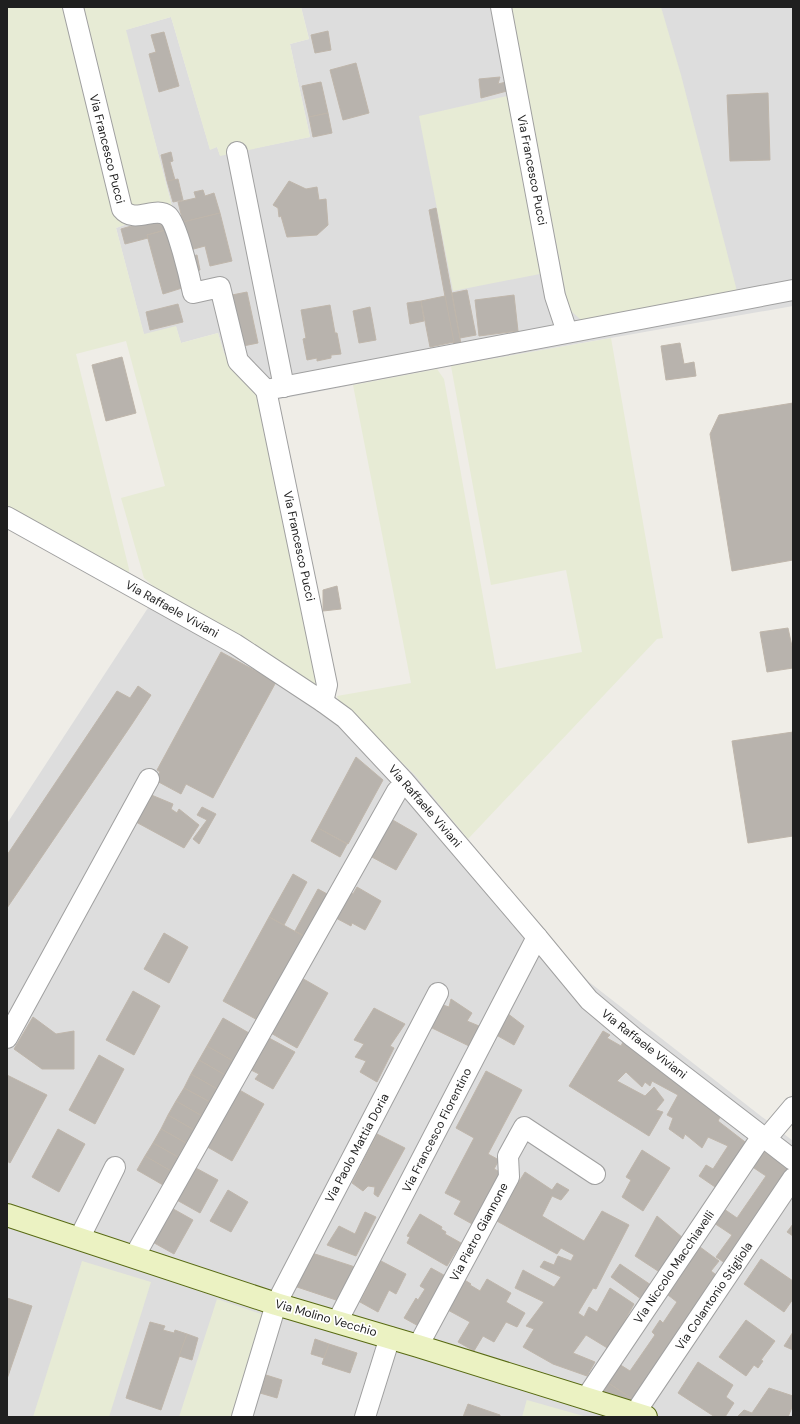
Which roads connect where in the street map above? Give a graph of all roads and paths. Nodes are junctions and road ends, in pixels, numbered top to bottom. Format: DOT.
graph roads {
  1 [pos="73,7"];
  2 [pos="501,7"];
  3 [pos="237,152"];
  4 [pos="793,290"];
  5 [pos="567,332"];
  6 [pos="275,389"];
  7 [pos="7,517"];
  8 [pos="323,702"];
  9 [pos="149,779"];
  10 [pos="397,791"];
  11 [pos="537,937"];
  12 [pos="438,993"];
  13 [pos="7,1038"];
  14 [pos="793,1107"];
  15 [pos="764,1138"];
  16 [pos="793,1160"];
  17 [pos="115,1167"];
  18 [pos="595,1174"];
  19 [pos="793,1178"];
  20 [pos="7,1215"];
  21 [pos="79,1239"];
  22 [pos="134,1257"];
  23 [pos="276,1304"];
  24 [pos="337,1322"];
  25 [pos="390,1338"];
  26 [pos="418,1346"];
  27 [pos="586,1398"];
  28 [pos="640,1415"];
  29 [pos="242,1417"];
  30 [pos="366,1417"];
  1 -- 6 [label="street, Via Francesco Pucci"];
  2 -- 5 [label="street, Via Francesco Pucci"];
  3 -- 6 [label="street, Via Francesco Pucci"];
  4 -- 5 [label="street"];
  5 -- 6 [label="street"];
  6 -- 8 [label="street, Via Francesco Pucci"];
  7 -- 8 [label="street, Via Raffaele Viviani"];
  8 -- 11 [label="street, Via Raffaele Viviani"];
  9 -- 13 [label="street"];
  10 -- 22 [label="street"];
  11 -- 15 [label="street, Via Raffaele Viviani"];
  11 -- 24 [label="street, Via Francesco Fiorentino"];
  12 -- 23 [label="street, Via Paolo Mattia Doria"];
  14 -- 15 [label="street, Via Niccolo Macchiavelli"];
  15 -- 16 [label="street, Via Raffaele Viviani"];
  15 -- 27 [label="street, Via Niccolo Macchiavelli"];
  17 -- 21 [label="street"];
  18 -- 26 [label="street, Via Pietro Giannone"];
  19 -- 28 [label="street, Via Colantonio Stigliola"];
  20 -- 21 [label="street, Via Molino Vecchio"];
  21 -- 22 [label="street, Via Molino Vecchio"];
  22 -- 23 [label="street, Via Molino Vecchio"];
  23 -- 24 [label="street, Via Molino Vecchio"];
  23 -- 29 [label="street, Via Paolo Mattia Doria"];
  24 -- 25 [label="street, Via Molino Vecchio"];
  25 -- 26 [label="street, Via Molino Vecchio"];
  25 -- 30 [label="street"];
  26 -- 27 [label="street, Via Molino Vecchio"];
  27 -- 28 [label="street, Via Molino Vecchio"];
}
